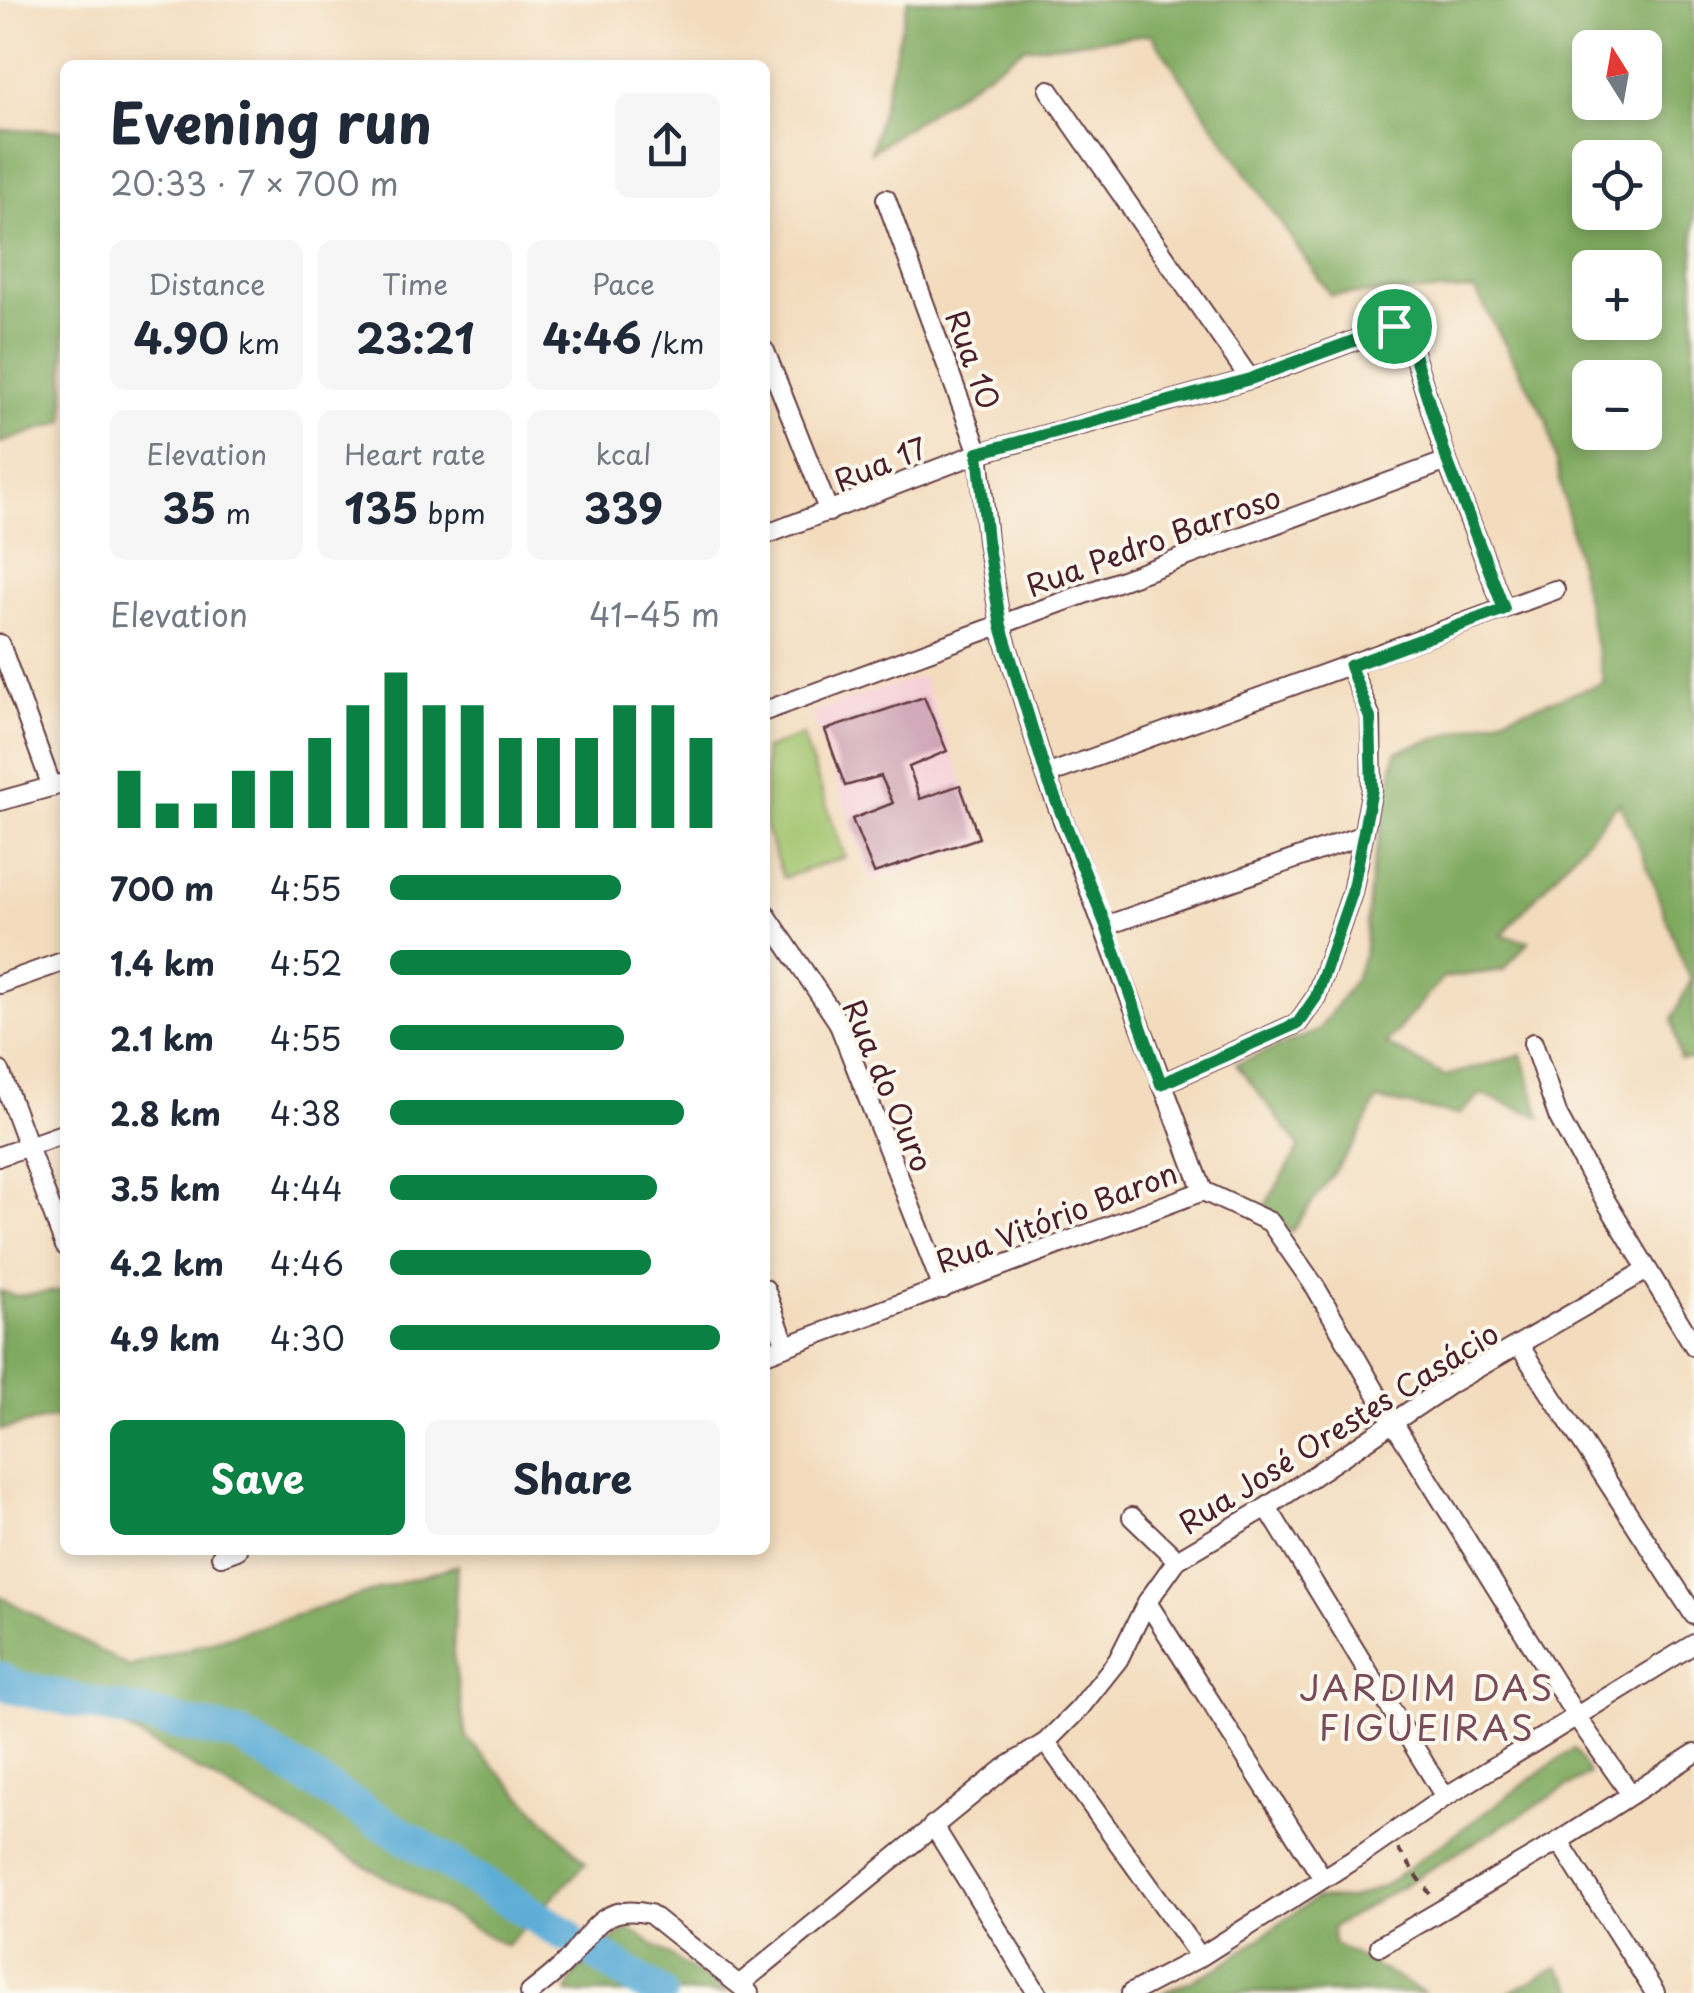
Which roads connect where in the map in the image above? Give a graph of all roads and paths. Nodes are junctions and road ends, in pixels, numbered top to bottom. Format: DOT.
graph roads {
  1 [pos="1048,90"];
  2 [pos="886,200"];
  3 [pos="770,364"];
  4 [pos="1250,379"];
  5 [pos="978,453"];
  6 [pos="1447,460"];
  7 [pos="829,512"];
  8 [pos="770,533"];
  9 [pos="1555,590"];
  10 [pos="1504,609"];
  11 [pos="1001,626"];
  12 [pos="0,644"];
  13 [pos="1350,666"];
  14 [pos="770,709"];
  15 [pos="1046,775"];
  16 [pos="58,785"];
  17 [pos="0,802"];
  18 [pos="1363,835"];
  19 [pos="770,921"];
  20 [pos="1106,926"];
  21 [pos="60,963"];
  22 [pos="0,984"];
  23 [pos="1533,1043"];
  24 [pos="0,1071"];
  25 [pos="1161,1084"];
  26 [pos="60,1135"];
  27 [pos="30,1145"];
  28 [pos="0,1156"];
  29 [pos="1203,1191"];
  30 [pos="60,1232"];
  31 [pos="1647,1270"];
  32 [pos="942,1289"];
  33 [pos="770,1303"];
  34 [pos="786,1346"];
  35 [pos="1519,1346"];
  36 [pos="1694,1346"];
  37 [pos="770,1352"];
  38 [pos="1393,1422"];
  39 [pos="1267,1507"];
  40 [pos="1132,1517"];
  41 [pos="1177,1560"];
  42 [pos="1148,1602"];
  43 [pos="1694,1615"];
  44 [pos="1694,1644"];
  45 [pos="1576,1716"];
  46 [pos="1046,1742"];
  47 [pos="1692,1760"];
  48 [pos="1630,1794"];
  49 [pos="1445,1797"];
  50 [pos="934,1825"];
  51 [pos="1559,1842"];
  52 [pos="1407,1860"];
  53 [pos="1322,1877"];
  54 [pos="1442,1910"];
  55 [pos="1380,1946"];
  56 [pos="1200,1957"];
  57 [pos="744,1989"];
  58 [pos="530,1993"];
  59 [pos="1037,1993"];
  60 [pos="1131,1993"];
  61 [pos="1655,1993"];
  1 -- 4 [label="street"];
  2 -- 5 [label="street, Rua 10"];
  3 -- 7 [label="street"];
  4 -- 5 [label="street, Rua 17"];
  4 -- 6 [label="street, Rua 17"];
  5 -- 7 [label="street, Rua 17"];
  5 -- 11 [label="street, Rua 10"];
  6 -- 10 [label="street"];
  6 -- 11 [label="street, Rua Pedro Barroso"];
  7 -- 8 [label="street, Rua 17"];
  9 -- 10 [label="street"];
  10 -- 13 [label="street"];
  11 -- 14 [label="street, Rua Pedro Barroso"];
  11 -- 15 [label="street, Rua 10"];
  12 -- 16 [label="street"];
  13 -- 15 [label="street"];
  13 -- 18 [label="street"];
  15 -- 20 [label="street, Rua 10"];
  16 -- 17 [label="street"];
  18 -- 20 [label="street"];
  18 -- 25 [label="street"];
  19 -- 32 [label="street, Rua do Ouro"];
  20 -- 25 [label="street, Rua 10"];
  21 -- 22 [label="street"];
  23 -- 31 [label="street"];
  24 -- 27 [label="street"];
  25 -- 29 [label="street, Rua 10"];
  26 -- 27 [label="street"];
  27 -- 28 [label="street"];
  27 -- 30 [label="street"];
  29 -- 32 [label="street, Rua Vitório Baron"];
  29 -- 38 [label="street, Rua Vitório Baron"];
  31 -- 35 [label="street, Rua José Orestes Casácio"];
  31 -- 36 [label="street"];
  32 -- 34 [label="street, Rua Vitório Baron"];
  33 -- 34 [label="street"];
  34 -- 37 [label="street, Rua Vitório Baron"];
  35 -- 38 [label="street, Rua José Orestes Casácio"];
  35 -- 43 [label="street"];
  38 -- 39 [label="street, Rua José Orestes Casácio"];
  38 -- 45 [label="street, Rua Vitório Baron"];
  39 -- 41 [label="street, Rua José Orestes Casácio"];
  39 -- 49 [label="street"];
  40 -- 41 [label="street"];
  41 -- 42 [label="street, Rua José Orestes Casácio"];
  42 -- 46 [label="street, Rua José Orestes Casácio"];
  42 -- 53 [label="street"];
  44 -- 45 [label="street"];
  45 -- 48 [label="street, Rua Vitório Baron"];
  45 -- 49 [label="street"];
  46 -- 50 [label="street, Rua José Orestes Casácio"];
  46 -- 56 [label="street"];
  47 -- 48 [label="street"];
  48 -- 51 [label="street"];
  49 -- 53 [label="street"];
  50 -- 57 [label="street, Rua José Orestes Casácio"];
  50 -- 59 [label="street"];
  51 -- 54 [label="street"];
  51 -- 61 [label="street"];
  52 -- 54 [label="path"];
  53 -- 56 [label="street"];
  54 -- 55 [label="street"];
  56 -- 60 [label="street"];
  57 -- 58 [label="street"];
}
